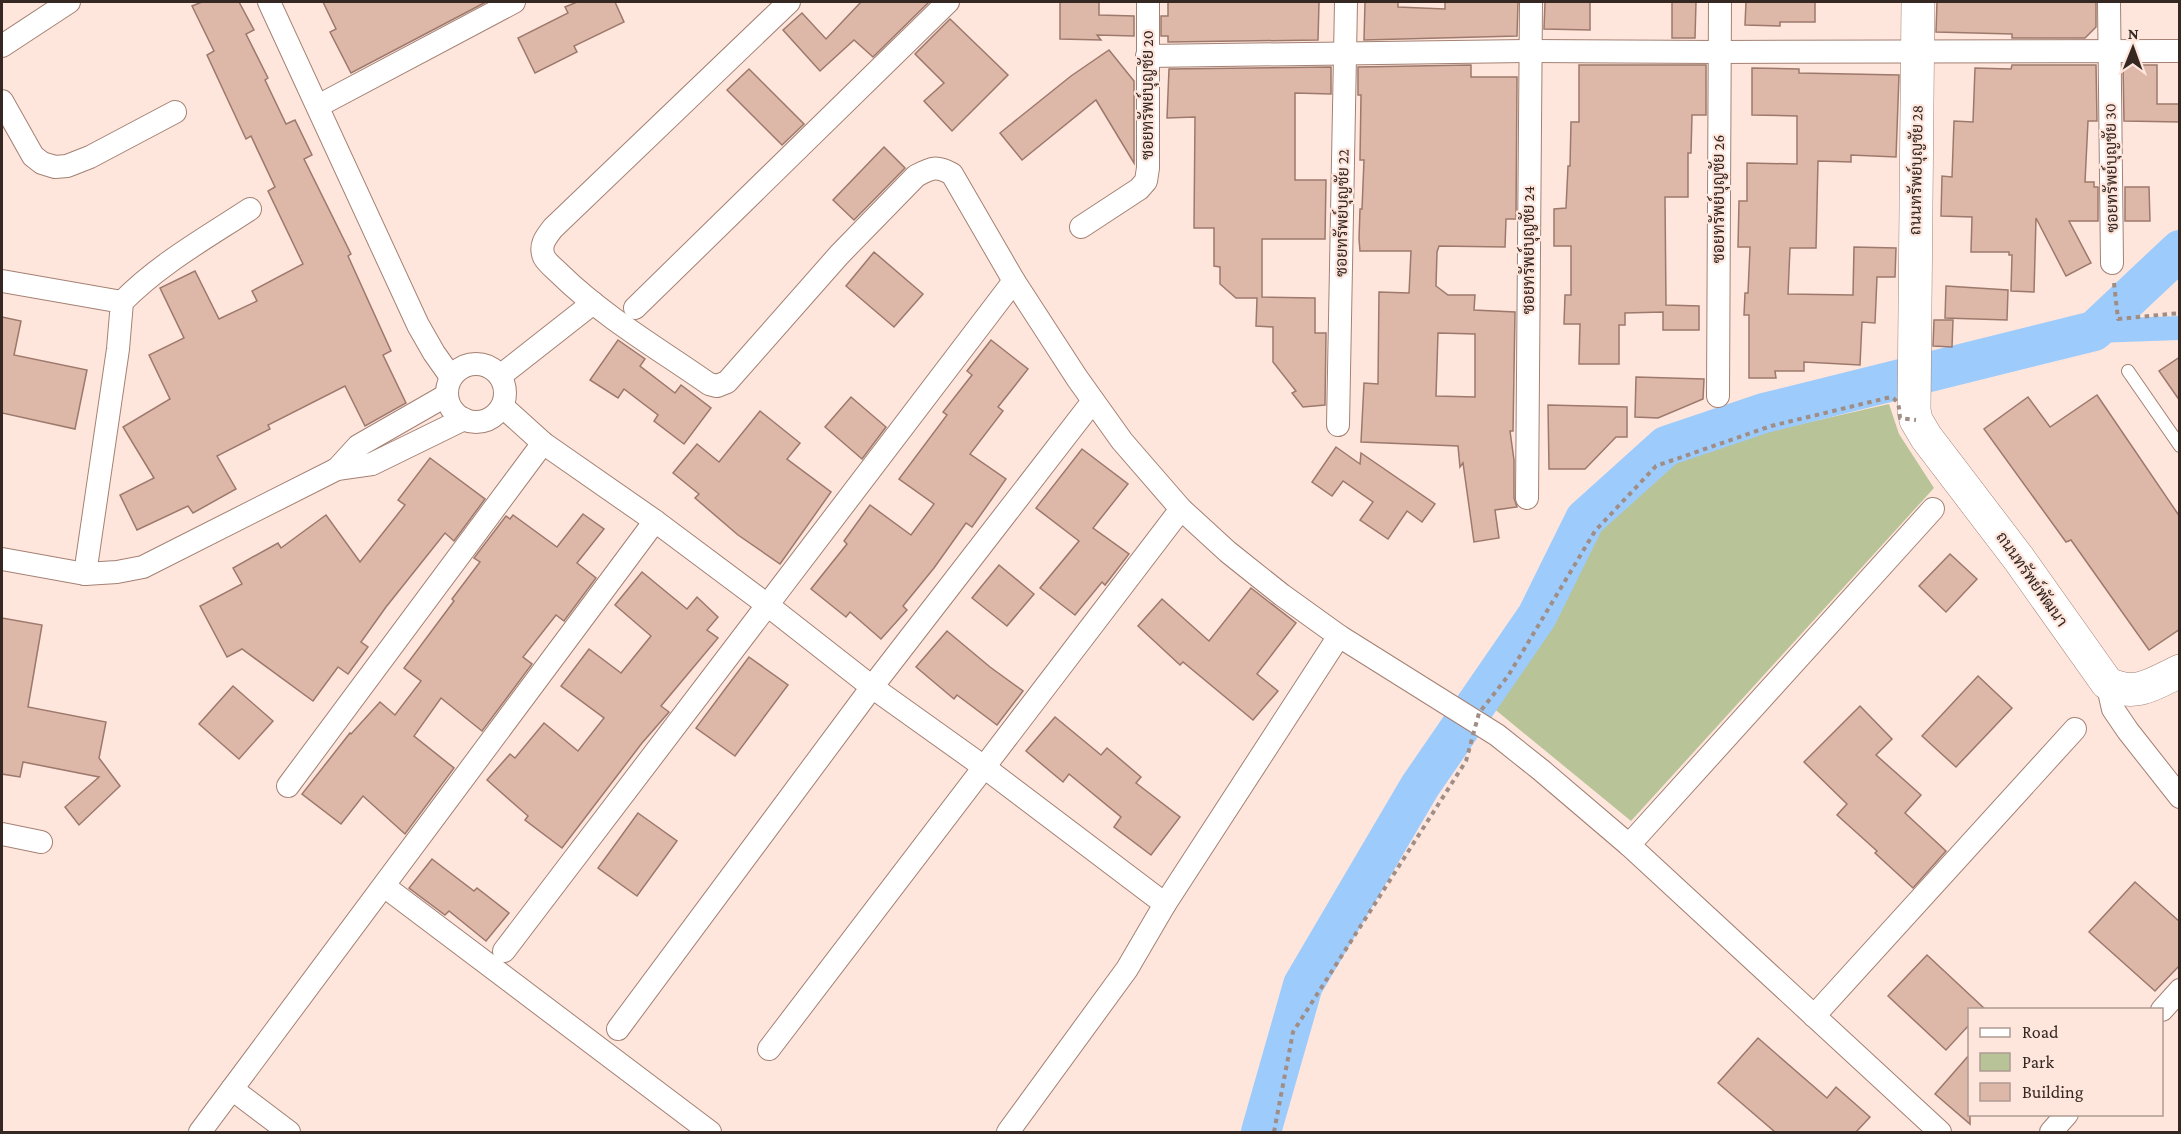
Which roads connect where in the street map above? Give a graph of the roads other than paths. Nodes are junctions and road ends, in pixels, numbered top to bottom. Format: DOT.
graph roads {
  1 [pos="69,2"];
  2 [pos="269,2"];
  3 [pos="514,2"];
  4 [pos="789,2"];
  5 [pos="948,2"];
  6 [pos="1148,2"];
  7 [pos="1346,2"];
  8 [pos="1531,2"];
  9 [pos="1720,2"];
  10 [pos="1917,2"];
  11 [pos="2109,2"];
  12 [pos="2,46"];
  13 [pos="1530,51"];
  14 [pos="2109,51"];
  15 [pos="2180,51"];
  16 [pos="1718,52"];
  17 [pos="1917,52"];
  18 [pos="1345,53"];
  19 [pos="1147,56"];
  20 [pos="2,101"];
  21 [pos="318,106"];
  22 [pos="175,112"];
  23 [pos="250,209"];
  24 [pos="1081,226"];
  25 [pos="2112,263"];
  26 [pos="2,280"];
  27 [pos="1014,281"];
  28 [pos="122,302"];
  29 [pos="593,303"];
  30 [pos="634,308"];
  31 [pos="2128,371"];
  32 [pos="500,376"];
  33 [pos="449,386"];
  34 [pos="1718,396"];
  35 [pos="1093,401"];
  36 [pos="502,406"];
  37 [pos="1915,415"];
  38 [pos="464,419"];
  39 [pos="1338,425"];
  40 [pos="543,443"];
  41 [pos="2180,446"];
  42 [pos="337,469"];
  43 [pos="1527,498"];
  44 [pos="1181,509"];
  45 [pos="1933,509"];
  46 [pos="655,521"];
  47 [pos="2,559"];
  48 [pos="84,574"];
  49 [pos="766,604"];
  50 [pos="1339,636"];
  51 [pos="2180,671"];
  52 [pos="2107,683"];
  53 [pos="872,687"];
  54 [pos="2075,729"];
  55 [pos="984,767"];
  56 [pos="288,786"];
  57 [pos="2180,797"];
  58 [pos="2,834"];
  59 [pos="40,842"];
  60 [pos="1629,845"];
  61 [pos="384,886"];
  62 [pos="1165,904"];
  63 [pos="504,951"];
  64 [pos="2180,990"];
  65 [pos="2163,1009"];
  66 [pos="1815,1016"];
  67 [pos="618,1029"];
  68 [pos="769,1049"];
  69 [pos="232,1089"];
  70 [pos="2065,1116"];
  71 [pos="200,1132"];
  72 [pos="289,1132"];
  73 [pos="710,1132"];
  74 [pos="1008,1132"];
  75 [pos="1940,1132"];
  76 [pos="2051,1132"];
  1 -- 12 [label="street"];
  2 -- 21 [label="street"];
  3 -- 21 [label="street"];
  4 -- 29 [label="street"];
  5 -- 30 [label="street"];
  6 -- 19 [label="street, ซอยทรัพย์บุญชัย 20"];
  7 -- 18 [label="street, ซอยทรัพย์บุญชัย 22"];
  8 -- 13 [label="street, ซอยทรัพย์บุญชัย 24"];
  9 -- 16 [label="street, ซอยทรัพย์บุญชัย 26"];
  10 -- 17 [label="street, ถนนทรัพย์บุญชัย 28"];
  11 -- 14 [label="street, ซอยทรัพย์บุญชัย 30"];
  13 -- 16 [label="street"];
  13 -- 18 [label="street"];
  13 -- 43 [label="street, ซอยทรัพย์บุญชัย 24"];
  14 -- 15 [label="street"];
  14 -- 17 [label="street"];
  14 -- 25 [label="street, ซอยทรัพย์บุญชัย 30"];
  16 -- 17 [label="street"];
  16 -- 34 [label="street, ซอยทรัพย์บุญชัย 26"];
  17 -- 37 [label="street, ถนนทรัพย์บุญชัย 28"];
  18 -- 19 [label="street"];
  18 -- 39 [label="street, ซอยทรัพย์บุญชัย 22"];
  19 -- 24 [label="street, ซอยทรัพย์บุญชัย 20"];
  20 -- 22 [label="street"];
  21 -- 33 [label="street"];
  23 -- 28 [label="street"];
  26 -- 28 [label="street"];
  27 -- 29 [label="street"];
  27 -- 35 [label="street"];
  27 -- 49 [label="street"];
  28 -- 48 [label="street"];
  29 -- 32 [label="street"];
  31 -- 41 [label="lane"];
  32 -- 33 [label="street"];
  32 -- 36 [label="street"];
  33 -- 38 [label="street"];
  33 -- 42 [label="street"];
  35 -- 44 [label="street"];
  35 -- 53 [label="street"];
  36 -- 38 [label="street"];
  36 -- 40 [label="street"];
  37 -- 52 [label="street, ถนนทรัพย์พัฒนา"];
  38 -- 42 [label="street"];
  40 -- 46 [label="street"];
  40 -- 56 [label="street"];
  42 -- 48 [label="street"];
  44 -- 50 [label="street"];
  44 -- 55 [label="street"];
  45 -- 60 [label="street"];
  46 -- 49 [label="street"];
  46 -- 61 [label="street"];
  47 -- 48 [label="street"];
  49 -- 53 [label="street"];
  49 -- 63 [label="street"];
  50 -- 60 [label="street"];
  50 -- 62 [label="street"];
  51 -- 52 [label="street"];
  52 -- 57 [label="street"];
  53 -- 55 [label="street"];
  53 -- 67 [label="street"];
  54 -- 66 [label="street"];
  55 -- 62 [label="street"];
  55 -- 68 [label="street"];
  58 -- 59 [label="street"];
  60 -- 66 [label="street"];
  61 -- 69 [label="street"];
  61 -- 73 [label="street"];
  62 -- 74 [label="street"];
  64 -- 65 [label="street"];
  66 -- 75 [label="street"];
  69 -- 71 [label="street"];
  69 -- 72 [label="street"];
  70 -- 76 [label="street"];
}
